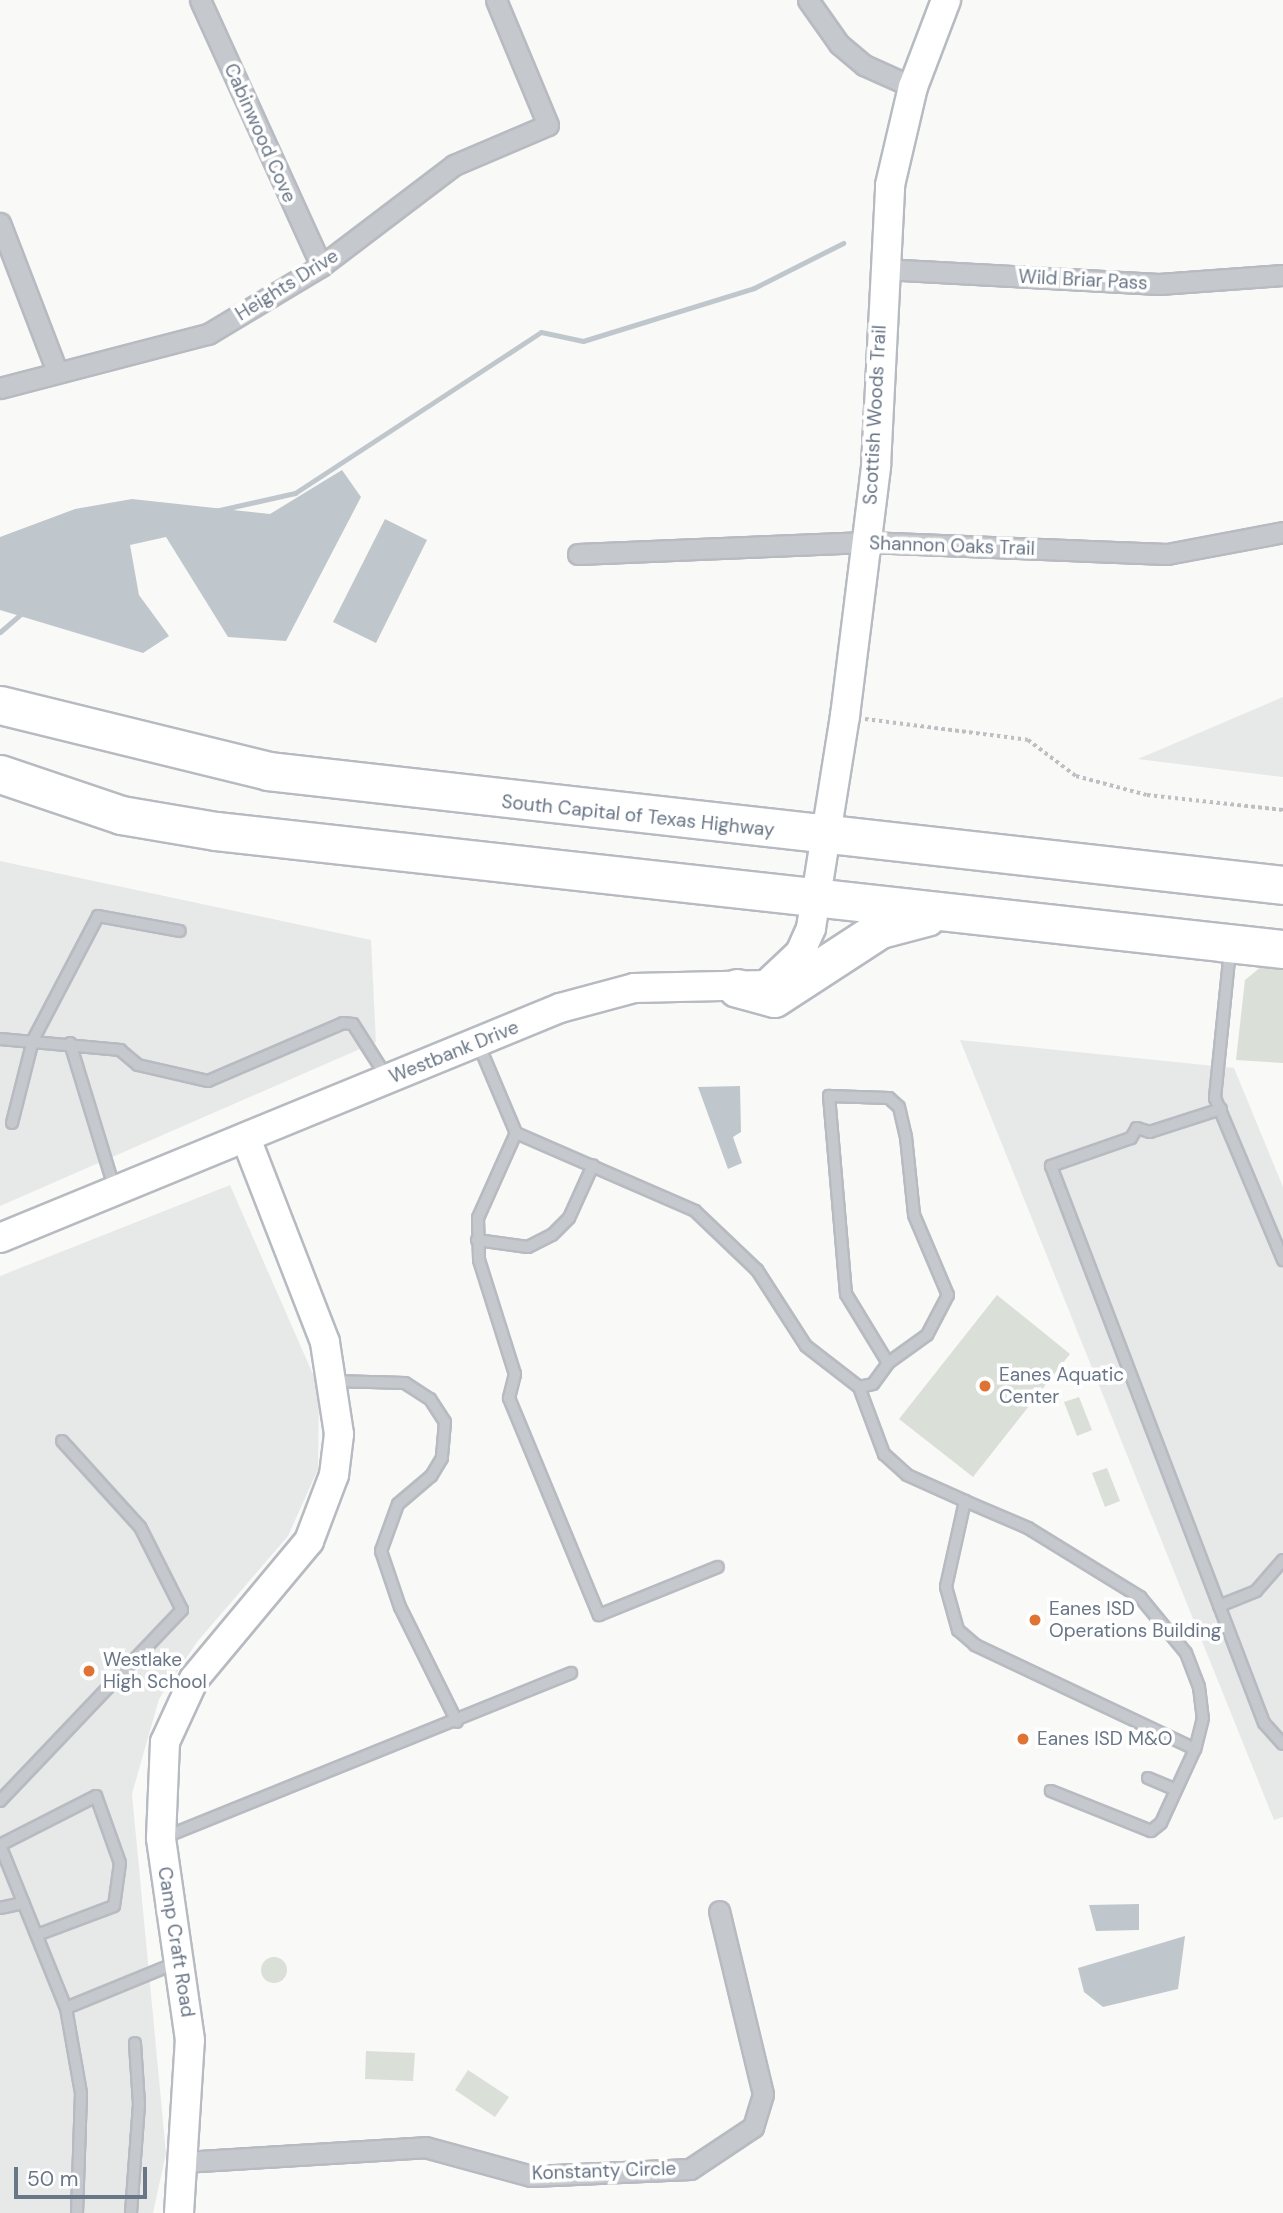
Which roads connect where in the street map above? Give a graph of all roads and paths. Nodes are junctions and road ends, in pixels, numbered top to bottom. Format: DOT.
graph roads {
  1 [pos="200,0"];
  2 [pos="496,0"];
  3 [pos="808,0"];
  4 [pos="946,0"];
  5 [pos="912,87"];
  6 [pos="0,223"];
  7 [pos="321,266"];
  8 [pos="883,269"];
  9 [pos="1283,275"];
  10 [pos="56,369"];
  11 [pos="0,388"];
  12 [pos="1283,532"];
  13 [pos="866,542"];
  14 [pos="578,554"];
  15 [pos="0,705"];
  16 [pos="845,716"];
  17 [pos="0,774"];
  18 [pos="1283,810"];
  19 [pos="826,836"];
  20 [pos="1283,886"];
  21 [pos="816,898"];
  22 [pos="946,912"];
  23 [pos="180,932"];
  24 [pos="1231,943"];
  25 [pos="1283,949"];
  26 [pos="737,988"];
  27 [pos="0,1039"];
  28 [pos="33,1040"];
  29 [pos="478,1042"];
  30 [pos="70,1044"];
  31 [pos="388,1079"];
  32 [pos="1221,1109"];
  33 [pos="12,1123"];
  34 [pos="516,1133"];
  35 [pos="246,1138"];
  36 [pos="593,1165"];
  37 [pos="115,1191"];
  38 [pos="1,1235"];
  39 [pos="477,1240"];
  40 [pos="1283,1260"];
  41 [pos="888,1363"];
  42 [pos="334,1381"];
  43 [pos="859,1387"];
  44 [pos="62,1441"];
  45 [pos="965,1501"];
  46 [pos="1283,1560"];
  47 [pos="718,1567"];
  48 [pos="1219,1606"];
  49 [pos="570,1673"];
  50 [pos="457,1722"];
  51 [pos="1283,1744"];
  52 [pos="1195,1749"];
  53 [pos="1149,1778"];
  54 [pos="1176,1790"];
  55 [pos="1051,1791"];
  56 [pos="0,1801"];
  57 [pos="161,1838"];
  58 [pos="0,1845"];
  59 [pos="23,1903"];
  60 [pos="0,1908"];
  61 [pos="719,1911"];
  62 [pos="37,1935"];
  63 [pos="182,1961"];
  64 [pos="65,2008"];
  65 [pos="135,2043"];
  66 [pos="183,2162"];
  67 [pos="77,2213"];
  68 [pos="131,2213"];
  69 [pos="178,2213"];
  1 -- 7 [label="street, Cabinwood Cove"];
  2 -- 7 [label="street, Heights Drive"];
  3 -- 5 [label="street"];
  4 -- 5 [label="street, Scottish Woods Trail"];
  5 -- 8 [label="street, Scottish Woods Trail"];
  6 -- 10 [label="street"];
  7 -- 10 [label="street, Heights Drive"];
  8 -- 9 [label="street, Wild Briar Pass"];
  8 -- 13 [label="street, Scottish Woods Trail"];
  10 -- 11 [label="street, Heights Drive"];
  12 -- 13 [label="street, Shannon Oaks Trail"];
  13 -- 14 [label="street, Shannon Oaks Trail"];
  13 -- 16 [label="street, Scottish Woods Trail"];
  15 -- 19 [label="highway, South Capital of Texas Highway"];
  16 -- 18 [label="path"];
  16 -- 19 [label="street, Scottish Woods Trail"];
  17 -- 21 [label="highway"];
  19 -- 20 [label="highway, South Capital of Texas Highway"];
  19 -- 21 [label="street, Westbank Drive"];
  21 -- 22 [label="highway"];
  21 -- 26 [label="street, Westbank Drive"];
  22 -- 24 [label="highway"];
  22 -- 26 [label="highway"];
  23 -- 28 [label="lane"];
  24 -- 25 [label="highway"];
  24 -- 32 [label="lane"];
  26 -- 29 [label="street, Westbank Drive"];
  27 -- 28 [label="lane"];
  28 -- 30 [label="lane"];
  28 -- 33 [label="lane"];
  29 -- 31 [label="street, Westbank Drive"];
  29 -- 34 [label="lane"];
  30 -- 31 [label="lane"];
  30 -- 37 [label="lane"];
  31 -- 35 [label="street, Westbank Drive"];
  32 -- 40 [label="lane"];
  32 -- 48 [label="lane"];
  34 -- 36 [label="lane"];
  34 -- 39 [label="lane"];
  35 -- 37 [label="street, Westbank Drive"];
  35 -- 42 [label="street, Camp Craft Road"];
  36 -- 39 [label="lane"];
  36 -- 43 [label="lane"];
  37 -- 38 [label="street, Westbank Drive"];
  39 -- 47 [label="lane"];
  41 -- 41 [label="lane"];
  41 -- 43 [label="lane"];
  42 -- 50 [label="lane"];
  42 -- 57 [label="street, Camp Craft Road"];
  43 -- 45 [label="lane"];
  44 -- 56 [label="lane"];
  45 -- 52 [label="lane"];
  45 -- 52 [label="lane"];
  46 -- 48 [label="lane"];
  48 -- 51 [label="lane"];
  49 -- 50 [label="lane"];
  50 -- 57 [label="lane"];
  52 -- 54 [label="lane"];
  53 -- 54 [label="lane"];
  54 -- 55 [label="lane"];
  57 -- 63 [label="street, Camp Craft Road"];
  58 -- 59 [label="lane"];
  58 -- 62 [label="lane"];
  59 -- 60 [label="lane"];
  59 -- 62 [label="lane"];
  61 -- 66 [label="street, Konstanty Circle"];
  62 -- 64 [label="lane"];
  63 -- 64 [label="lane"];
  63 -- 66 [label="street, Camp Craft Road"];
  64 -- 67 [label="lane"];
  65 -- 68 [label="lane"];
  66 -- 69 [label="street, Camp Craft Road"];
}
